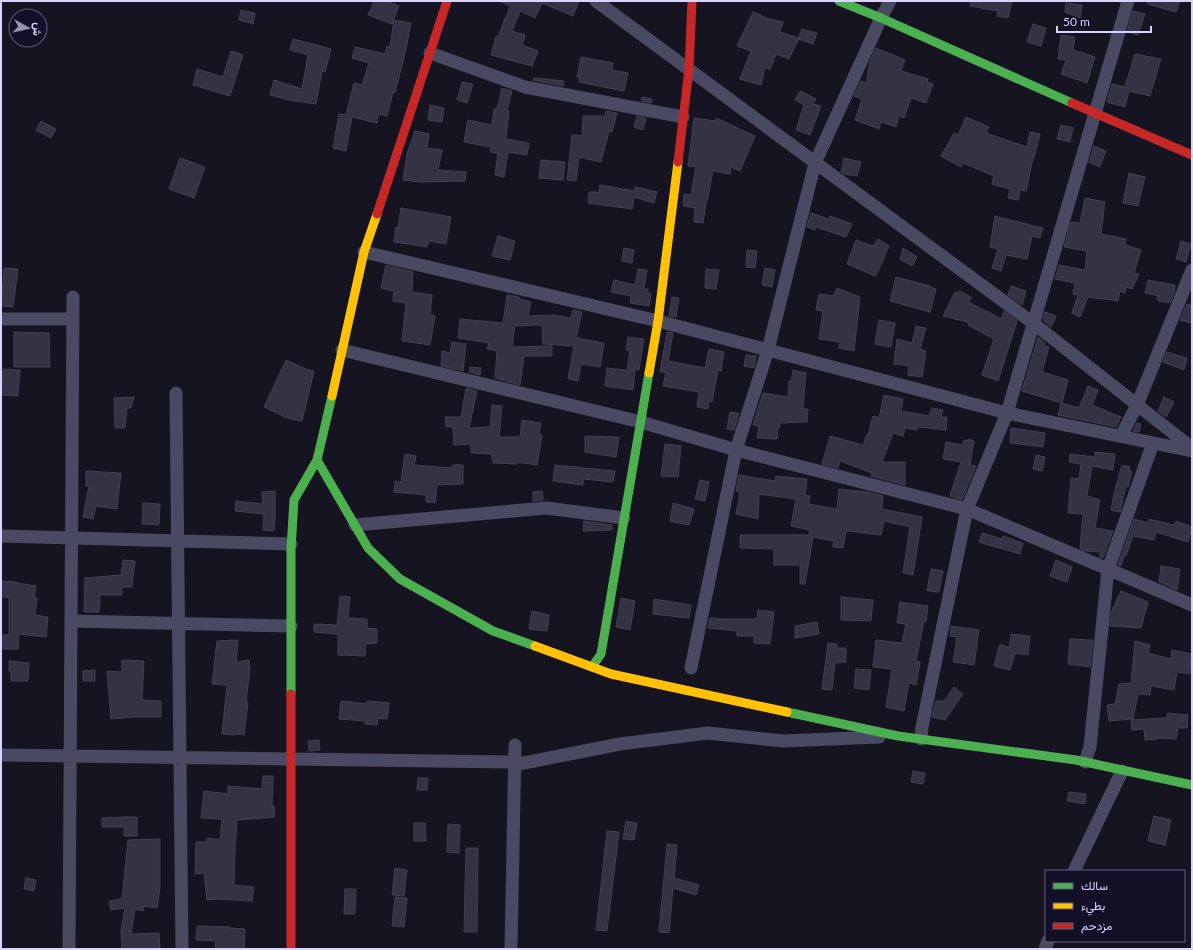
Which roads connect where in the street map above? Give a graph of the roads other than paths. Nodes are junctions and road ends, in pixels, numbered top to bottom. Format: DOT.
graph roads {
  1 [pos="447,1"];
  2 [pos="596,1"];
  3 [pos="692,1"];
  4 [pos="839,1"];
  5 [pos="890,1"];
  6 [pos="1128,1"];
  7 [pos="881,18"];
  8 [pos="430,54"];
  9 [pos="689,69"];
  10 [pos="1095,114"];
  11 [pos="683,117"];
  12 [pos="1192,155"];
  13 [pos="816,162"];
  14 [pos="364,252"];
  15 [pos="1192,270"];
  16 [pos="73,297"];
  17 [pos="1,319"];
  18 [pos="73,319"];
  19 [pos="658,321"];
  20 [pos="1033,323"];
  21 [pos="342,350"];
  22 [pos="768,350"];
  23 [pos="176,393"];
  24 [pos="1137,405"];
  25 [pos="1007,413"];
  26 [pos="641,422"];
  27 [pos="1121,436"];
  28 [pos="1153,443"];
  29 [pos="736,450"];
  30 [pos="1192,450"];
  31 [pos="317,460"];
  32 [pos="967,509"];
  33 [pos="624,518"];
  34 [pos="354,525"];
  35 [pos="1,536"];
  36 [pos="72,538"];
  37 [pos="178,541"];
  38 [pos="291,544"];
  39 [pos="1108,569"];
  40 [pos="1192,605"];
  41 [pos="71,620"];
  42 [pos="178,623"];
  43 [pos="291,626"];
  44 [pos="592,667"];
  45 [pos="691,668"];
  46 [pos="898,736"];
  47 [pos="921,739"];
  48 [pos="515,745"];
  49 [pos="1,754"];
  50 [pos="70,756"];
  51 [pos="180,757"];
  52 [pos="291,759"];
  53 [pos="1084,762"];
  54 [pos="514,764"];
  55 [pos="1122,771"];
  56 [pos="1192,785"];
  57 [pos="1074,870"];
  58 [pos="69,949"];
  59 [pos="182,949"];
  60 [pos="291,949"];
  61 [pos="510,949"];
  1 -- 8 [label="street"];
  2 -- 9 [label="street"];
  3 -- 9 [label="street"];
  4 -- 7 [label="street"];
  5 -- 7 [label="street"];
  6 -- 10 [label="street"];
  7 -- 10 [label="street"];
  7 -- 13 [label="street"];
  8 -- 11 [label="street"];
  8 -- 14 [label="street"];
  9 -- 11 [label="street"];
  9 -- 13 [label="street"];
  10 -- 12 [label="street"];
  10 -- 20 [label="street"];
  11 -- 19 [label="street"];
  13 -- 20 [label="street"];
  13 -- 22 [label="street"];
  14 -- 19 [label="street"];
  14 -- 21 [label="street"];
  15 -- 24 [label="street"];
  16 -- 18 [label="street"];
  17 -- 18 [label="street"];
  18 -- 36 [label="street"];
  19 -- 22 [label="street"];
  19 -- 26 [label="street"];
  20 -- 24 [label="street"];
  20 -- 25 [label="street"];
  21 -- 26 [label="street"];
  21 -- 31 [label="street"];
  22 -- 25 [label="street"];
  22 -- 29 [label="street"];
  23 -- 37 [label="street"];
  24 -- 27 [label="street"];
  24 -- 30 [label="street"];
  25 -- 27 [label="street"];
  25 -- 32 [label="street"];
  26 -- 29 [label="street"];
  26 -- 33 [label="street"];
  27 -- 28 [label="street"];
  28 -- 30 [label="street"];
  28 -- 39 [label="street"];
  29 -- 32 [label="street"];
  29 -- 45 [label="street"];
  31 -- 34 [label="street"];
  31 -- 38 [label="street"];
  32 -- 39 [label="street"];
  32 -- 47 [label="street"];
  33 -- 34 [label="street"];
  33 -- 44 [label="street"];
  34 -- 44 [label="street"];
  35 -- 36 [label="street"];
  36 -- 37 [label="street"];
  36 -- 41 [label="street"];
  37 -- 38 [label="street"];
  37 -- 42 [label="street"];
  38 -- 43 [label="street"];
  39 -- 40 [label="street"];
  39 -- 53 [label="street"];
  41 -- 42 [label="street"];
  41 -- 50 [label="street"];
  42 -- 43 [label="street"];
  42 -- 51 [label="street"];
  43 -- 52 [label="street"];
  44 -- 46 [label="street"];
  46 -- 47 [label="street"];
  46 -- 54 [label="street"];
  47 -- 53 [label="street"];
  48 -- 54 [label="street"];
  49 -- 50 [label="street"];
  50 -- 51 [label="street"];
  50 -- 58 [label="street"];
  51 -- 52 [label="street"];
  51 -- 59 [label="street"];
  52 -- 54 [label="street"];
  52 -- 60 [label="street"];
  53 -- 55 [label="street"];
  54 -- 61 [label="street"];
  55 -- 56 [label="street"];
  55 -- 57 [label="street"];
}
